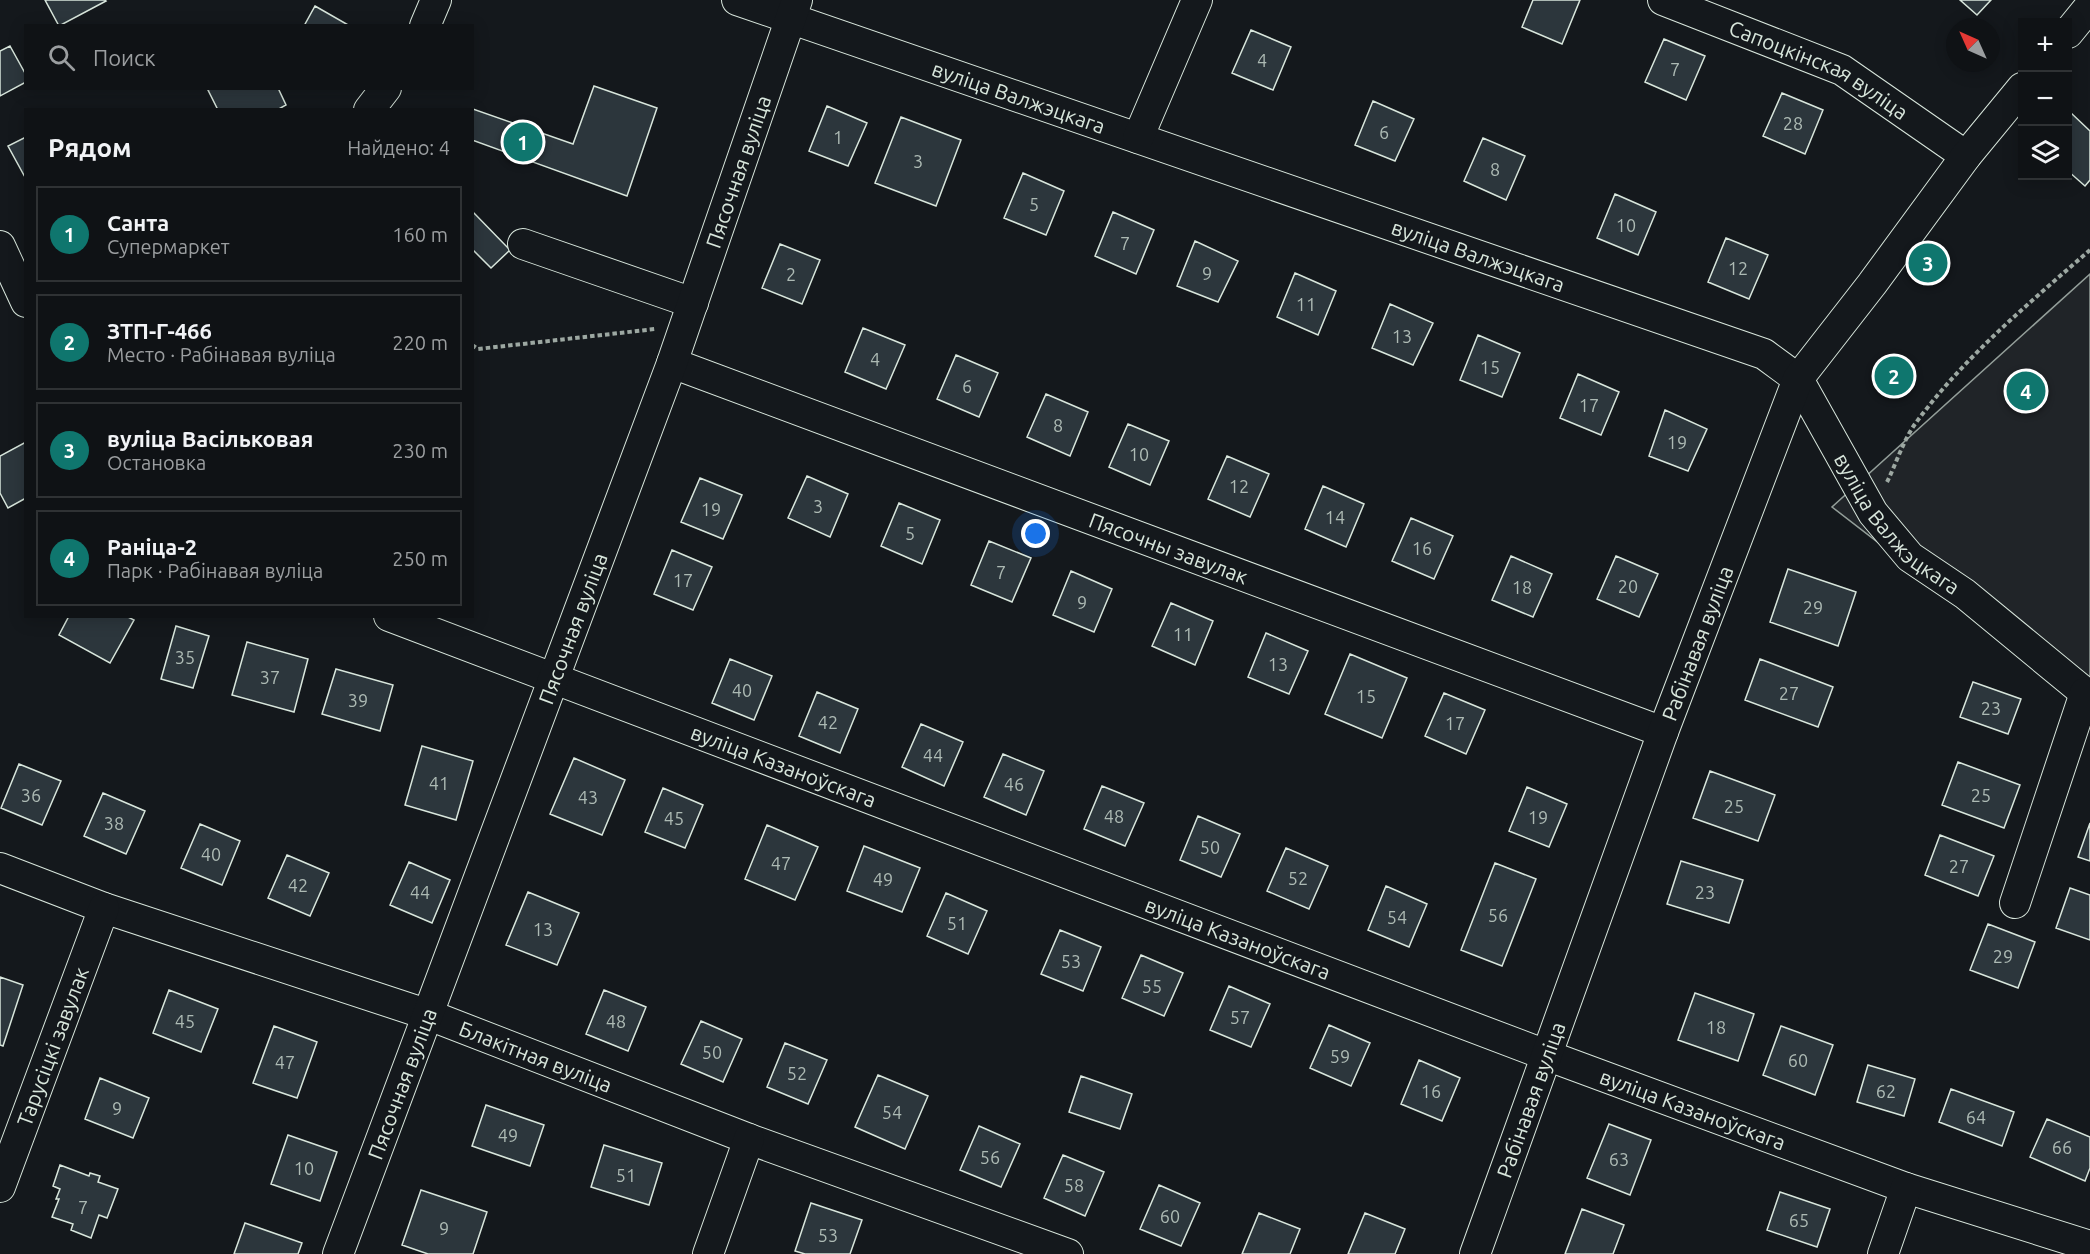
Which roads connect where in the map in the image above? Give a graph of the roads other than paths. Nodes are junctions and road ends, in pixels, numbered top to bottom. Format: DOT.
graph roads {
  1 [pos="436,0"];
  2 [pos="737,0"];
  3 [pos="1197,0"];
  4 [pos="1663,0"];
  5 [pos="2090,6"];
  6 [pos="794,10"];
  7 [pos="426,24"];
  8 [pos="2072,27"];
  9 [pos="384,90"];
  10 [pos="2018,93"];
  11 [pos="371,108"];
  12 [pos="1138,138"];
  13 [pos="1966,156"];
  14 [pos="523,244"];
  15 [pos="0,246"];
  16 [pos="18,299"];
  17 [pos="689,314"];
  18 [pos="672,363"];
  19 [pos="1798,379"];
  20 [pos="394,618"];
  21 [pos="552,679"];
  22 [pos="2088,695"];
  23 [pos="1663,732"];
  24 [pos="0,868"];
  25 [pos="2015,903"];
  26 [pos="104,908"];
  27 [pos="429,1015"];
  28 [pos="1546,1055"];
  29 [pos="749,1139"];
  30 [pos="0,1186"];
  31 [pos="1906,1188"];
  32 [pos="2090,1246"];
  33 [pos="338,1254"];
  34 [pos="708,1254"];
  35 [pos="1068,1254"];
  36 [pos="1474,1254"];
  37 [pos="1882,1254"];
  1 -- 7 [label="street"];
  2 -- 6 [label="street, вуліца Валжэцкага"];
  3 -- 12 [label="street"];
  4 -- 13 [label="street, Сапоцкінская вуліца"];
  5 -- 8 [label="street"];
  6 -- 12 [label="street, вуліца Валжэцкага"];
  6 -- 17 [label="street, Пясочная вуліца"];
  9 -- 11 [label="street"];
  10 -- 13 [label="street, Рабінавая вуліца"];
  12 -- 19 [label="street, вуліца Валжэцкага"];
  13 -- 19 [label="street, Рабінавая вуліца"];
  14 -- 17 [label="street"];
  15 -- 16 [label="street"];
  17 -- 18 [label="street, Пясочная вуліца"];
  18 -- 21 [label="street, Пясочная вуліца"];
  18 -- 23 [label="street, Пясочны завулак"];
  19 -- 22 [label="street, вуліца Валжэцкага"];
  19 -- 23 [label="street, Рабінавая вуліца"];
  20 -- 21 [label="street, вуліца Казаноўскага"];
  21 -- 27 [label="street, Пясочная вуліца"];
  21 -- 28 [label="street, вуліца Казаноўскага"];
  22 -- 25 [label="street"];
  23 -- 28 [label="street, Рабінавая вуліца"];
  24 -- 26 [label="street, Блакітная вуліца"];
  26 -- 27 [label="street, Блакітная вуліца"];
  26 -- 30 [label="street, Тарусіцкі завулак"];
  27 -- 29 [label="street, Блакітная вуліца"];
  27 -- 33 [label="street, Пясочная вуліца"];
  28 -- 31 [label="street, вуліца Казаноўскага"];
  28 -- 36 [label="street, Рабінавая вуліца"];
  29 -- 34 [label="street"];
  29 -- 35 [label="street, Блакітная вуліца"];
  31 -- 32 [label="street, вуліца Казаноўскага"];
  31 -- 37 [label="street"];
}
